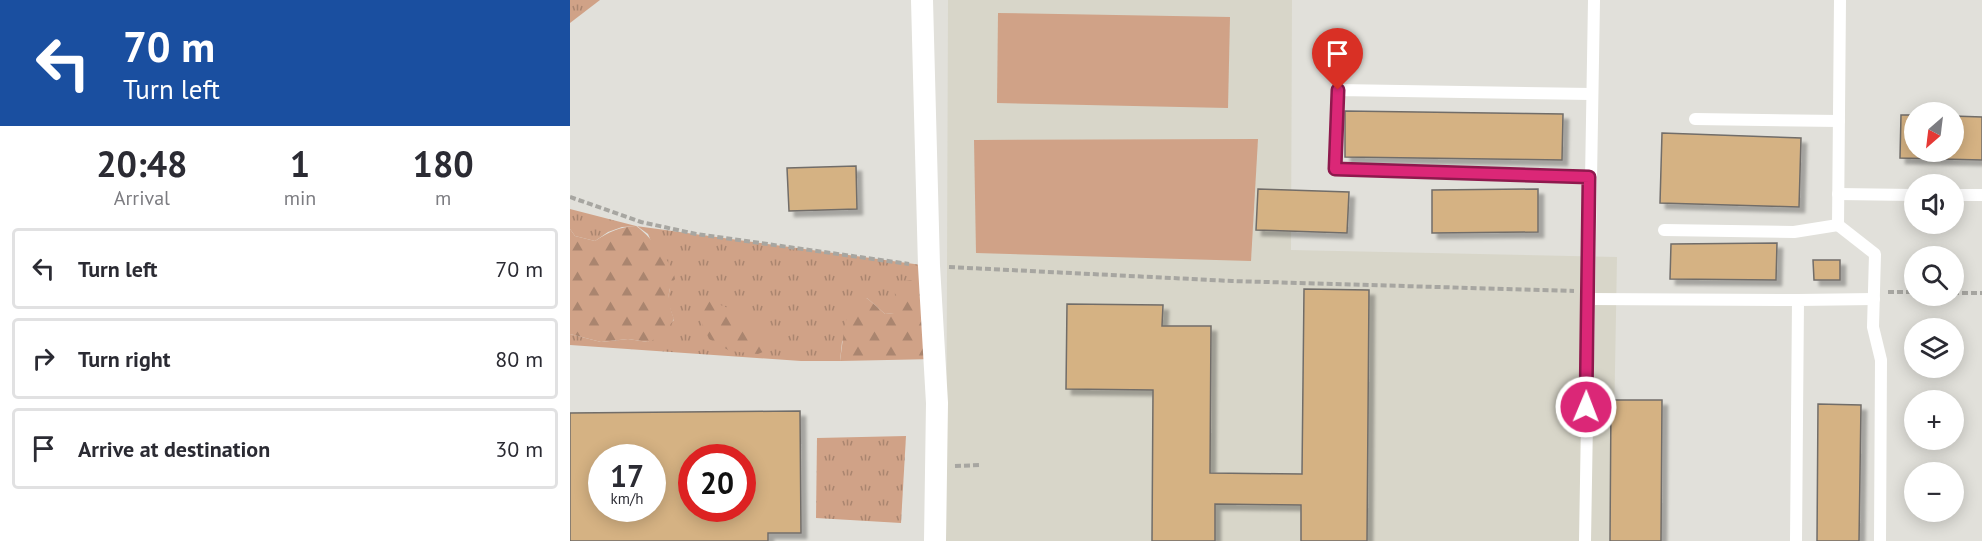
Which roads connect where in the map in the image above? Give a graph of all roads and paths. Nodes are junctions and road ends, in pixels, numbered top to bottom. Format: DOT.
graph roads {
  1 [pos="922,0"];
  2 [pos="1594,0"];
  3 [pos="1840,0"];
  4 [pos="1591,94"];
  5 [pos="1695,119"];
  6 [pos="1839,121"];
  7 [pos="1589,177"];
  8 [pos="1838,195"];
  9 [pos="1904,195"];
  10 [pos="1964,195"];
  11 [pos="1982,195"];
  12 [pos="570,197"];
  13 [pos="1838,225"];
  14 [pos="1664,230"];
  15 [pos="929,266"];
  16 [pos="1904,293"];
  17 [pos="1964,293"];
  18 [pos="1982,293"];
  19 [pos="1588,295"];
  20 [pos="1874,296"];
  21 [pos="1798,300"];
  22 [pos="935,541"];
  23 [pos="1585,541"];
  24 [pos="1796,541"];
  25 [pos="1880,541"];
  1 -- 15 [label="street"];
  2 -- 4 [label="lane"];
  3 -- 6 [label="lane"];
  4 -- 7 [label="lane"];
  4 -- 7 [label="lane"];
  5 -- 6 [label="lane"];
  6 -- 8 [label="lane"];
  7 -- 19 [label="lane"];
  8 -- 9 [label="lane"];
  8 -- 13 [label="lane"];
  10 -- 11 [label="lane"];
  12 -- 15 [label="path"];
  13 -- 14 [label="lane"];
  13 -- 20 [label="lane"];
  15 -- 19 [label="path"];
  15 -- 22 [label="street"];
  16 -- 20 [label="path"];
  17 -- 18 [label="path"];
  19 -- 21 [label="lane"];
  19 -- 23 [label="lane"];
  20 -- 21 [label="lane"];
  20 -- 25 [label="lane"];
  21 -- 24 [label="lane"];
}
